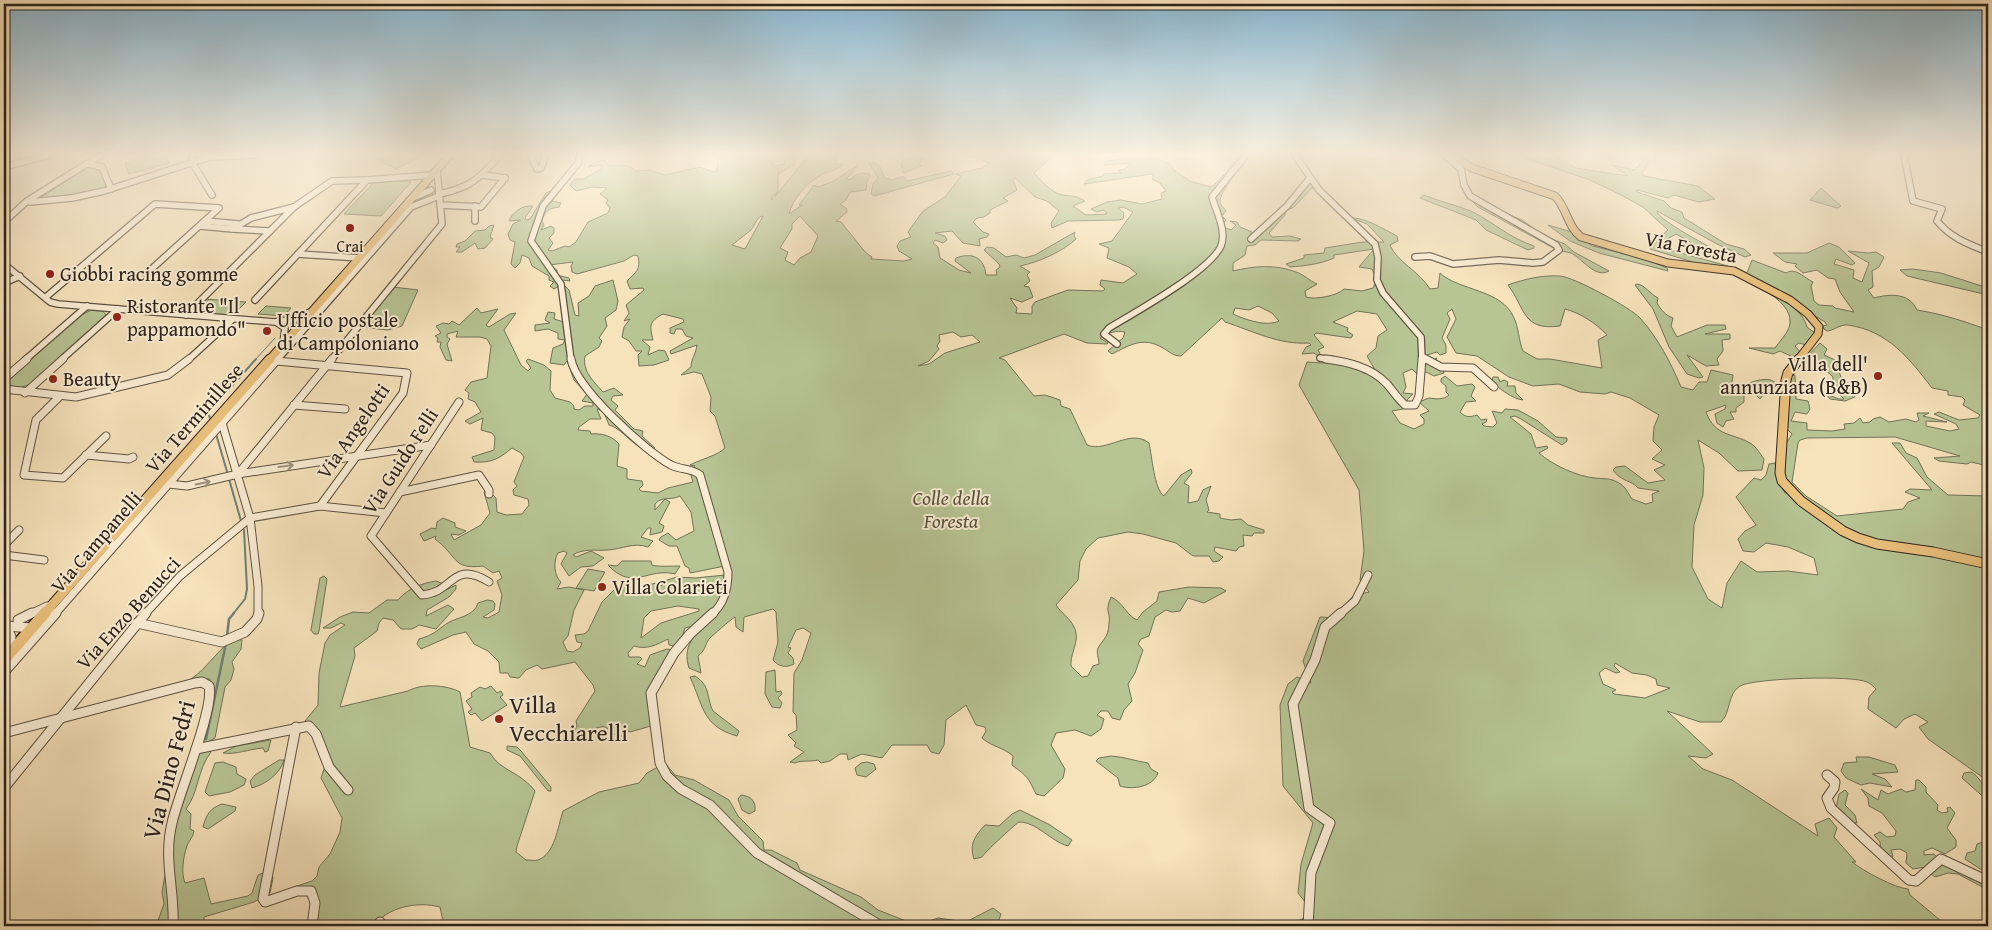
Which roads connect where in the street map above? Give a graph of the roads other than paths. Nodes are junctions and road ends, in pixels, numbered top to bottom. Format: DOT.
graph roads {
  1 [pos="32,198"];
  2 [pos="35,198"];
  3 [pos="68,198"];
  4 [pos="307,198"];
  5 [pos="350,198"];
  6 [pos="413,198"];
  7 [pos="431,198"];
  8 [pos="439,198"];
  9 [pos="488,198"];
  10 [pos="546,198"];
  11 [pos="1212,198"];
  12 [pos="1293,198"];
  13 [pos="1327,198"];
  14 [pos="1474,198"];
  15 [pos="1557,198"];
  16 [pos="1912,198"];
  17 [pos="30,202"];
  18 [pos="440,205"];
  19 [pos="475,206"];
  20 [pos="294,207"];
  21 [pos="205,221"];
  22 [pos="475,221"];
  23 [pos="4,222"];
  24 [pos="238,224"];
  25 [pos="200,226"];
  26 [pos="4,227"];
  27 [pos="233,229"];
  28 [pos="270,231"];
  29 [pos="1251,239"];
  30 [pos="1988,252"];
  31 [pos="298,254"];
  32 [pos="1415,257"];
  33 [pos="360,258"];
  34 [pos="4,264"];
  35 [pos="146,274"];
  36 [pos="20,276"];
  37 [pos="4,283"];
  38 [pos="46,297"];
  39 [pos="255,300"];
  40 [pos="86,306"];
  41 [pos="118,309"];
  42 [pos="314,310"];
  43 [pos="186,315"];
  44 [pos="234,319"];
  45 [pos="286,323"];
  46 [pos="301,324"];
  47 [pos="283,343"];
  48 [pos="1117,344"];
  49 [pos="1422,356"];
  50 [pos="1320,358"];
  51 [pos="276,361"];
  52 [pos="328,364"];
  53 [pos="5,380"];
  54 [pos="1494,387"];
  55 [pos="4,391"];
  56 [pos="25,393"];
  57 [pos="60,396"];
  58 [pos="459,402"];
  59 [pos="294,405"];
  60 [pos="345,409"];
  61 [pos="222,423"];
  62 [pos="106,436"];
  63 [pos="431,445"];
  64 [pos="86,456"];
  65 [pos="355,456"];
  66 [pos="133,457"];
  67 [pos="238,474"];
  68 [pos="168,484"];
  69 [pos="400,492"];
  70 [pos="489,494"];
  71 [pos="320,506"];
  72 [pos="386,513"];
  73 [pos="250,518"];
  74 [pos="19,530"];
  75 [pos="4,545"];
  76 [pos="4,555"];
  77 [pos="44,560"];
  78 [pos="1988,564"];
  79 [pos="1368,575"];
  80 [pos="489,582"];
  81 [pos="60,597"];
  82 [pos="18,620"];
  83 [pos="5,623"];
  84 [pos="137,624"];
  85 [pos="33,626"];
  86 [pos="4,660"];
  87 [pos="4,672"];
  88 [pos="61,717"];
  89 [pos="296,727"];
  90 [pos="4,733"];
  91 [pos="196,749"];
  92 [pos="1827,775"];
  93 [pos="4,788"];
  94 [pos="348,790"];
  95 [pos="1988,881"];
  96 [pos="173,926"];
  97 [pos="312,926"];
  98 [pos="881,926"];
  99 [pos="1308,926"];
  1 -- 23 [label="street"];
  2 -- 17 [label="street"];
  3 -- 17 [label="street"];
  4 -- 20 [label="street"];
  5 -- 31 [label="street"];
  6 -- 33 [label="main road, Via Terminillese"];
  7 -- 51 [label="street, Via Campanelli"];
  8 -- 18 [label="street"];
  9 -- 19 [label="street"];
  10 -- 98 [label="street"];
  11 -- 48 [label="street"];
  12 -- 29 [label="street"];
  13 -- 49 [label="street"];
  14 -- 32 [label="street"];
  15 -- 78 [label="main road, Via Foresta"];
  16 -- 30 [label="street"];
  17 -- 26 [label="street"];
  18 -- 19 [label="street"];
  18 -- 52 [label="street"];
  19 -- 22 [label="street"];
  20 -- 24 [label="street"];
  20 -- 28 [label="street"];
  21 -- 24 [label="street"];
  21 -- 25 [label="street"];
  21 -- 38 [label="street"];
  24 -- 27 [label="street"];
  25 -- 27 [label="street"];
  25 -- 35 [label="street"];
  27 -- 28 [label="street"];
  28 -- 43 [label="street"];
  31 -- 33 [label="street"];
  31 -- 39 [label="street"];
  33 -- 42 [label="main road, Via Terminillese"];
  34 -- 36 [label="street"];
  36 -- 37 [label="street"];
  36 -- 38 [label="street"];
  38 -- 40 [label="street"];
  40 -- 41 [label="street"];
  40 -- 53 [label="street"];
  41 -- 43 [label="street"];
  41 -- 56 [label="street"];
  42 -- 45 [label="street"];
  42 -- 46 [label="main road, Via Terminillese"];
  43 -- 44 [label="street"];
  44 -- 45 [label="street"];
  44 -- 57 [label="street"];
  45 -- 46 [label="street"];
  45 -- 47 [label="street"];
  46 -- 47 [label="main road, Via Terminillese"];
  47 -- 81 [label="main road, Via Terminillese"];
  49 -- 50 [label="street"];
  49 -- 54 [label="street"];
  51 -- 52 [label="street"];
  51 -- 61 [label="street, Via Campanelli"];
  52 -- 59 [label="street"];
  52 -- 65 [label="street, Via Angelotti"];
  55 -- 56 [label="street"];
  56 -- 57 [label="street"];
  57 -- 64 [label="street"];
  58 -- 63 [label="street, Via Guido Felli"];
  59 -- 60 [label="street"];
  59 -- 67 [label="street"];
  61 -- 67 [label="street"];
  61 -- 68 [label="street, Via Campanelli"];
  62 -- 64 [label="street"];
  63 -- 65 [label="street"];
  63 -- 69 [label="street, Via Guido Felli"];
  64 -- 66 [label="street"];
  67 -- 65 [label="street, one-way"];
  65 -- 71 [label="street, Via Angelotti"];
  68 -- 67 [label="street, one-way"];
  67 -- 73 [label="street"];
  68 -- 87 [label="street, Via Campanelli"];
  69 -- 70 [label="street"];
  69 -- 72 [label="street, Via Guido Felli"];
  71 -- 72 [label="street"];
  71 -- 73 [label="street"];
  72 -- 80 [label="street, Via Guido Felli"];
  73 -- 84 [label="street, Via Enzo Benucci"];
  73 -- 84 [label="street"];
  74 -- 75 [label="street"];
  76 -- 77 [label="street"];
  79 -- 99 [label="street"];
  81 -- 82 [label="street"];
  81 -- 85 [label="main road, Via Terminillese"];
  82 -- 83 [label="street"];
  82 -- 85 [label="street"];
  83 -- 85 [label="street"];
  83 -- 86 [label="street"];
  84 -- 88 [label="street, Via Enzo Benucci"];
  85 -- 86 [label="main road, Via Terminillese"];
  88 -- 90 [label="street, Via Dino Fedri"];
  88 -- 91 [label="street, Via Dino Fedri"];
  88 -- 93 [label="street, Via Enzo Benucci"];
  89 -- 91 [label="street"];
  89 -- 94 [label="street"];
  89 -- 97 [label="street"];
  91 -- 96 [label="street, Via Dino Fedri"];
  92 -- 95 [label="street"];
}
